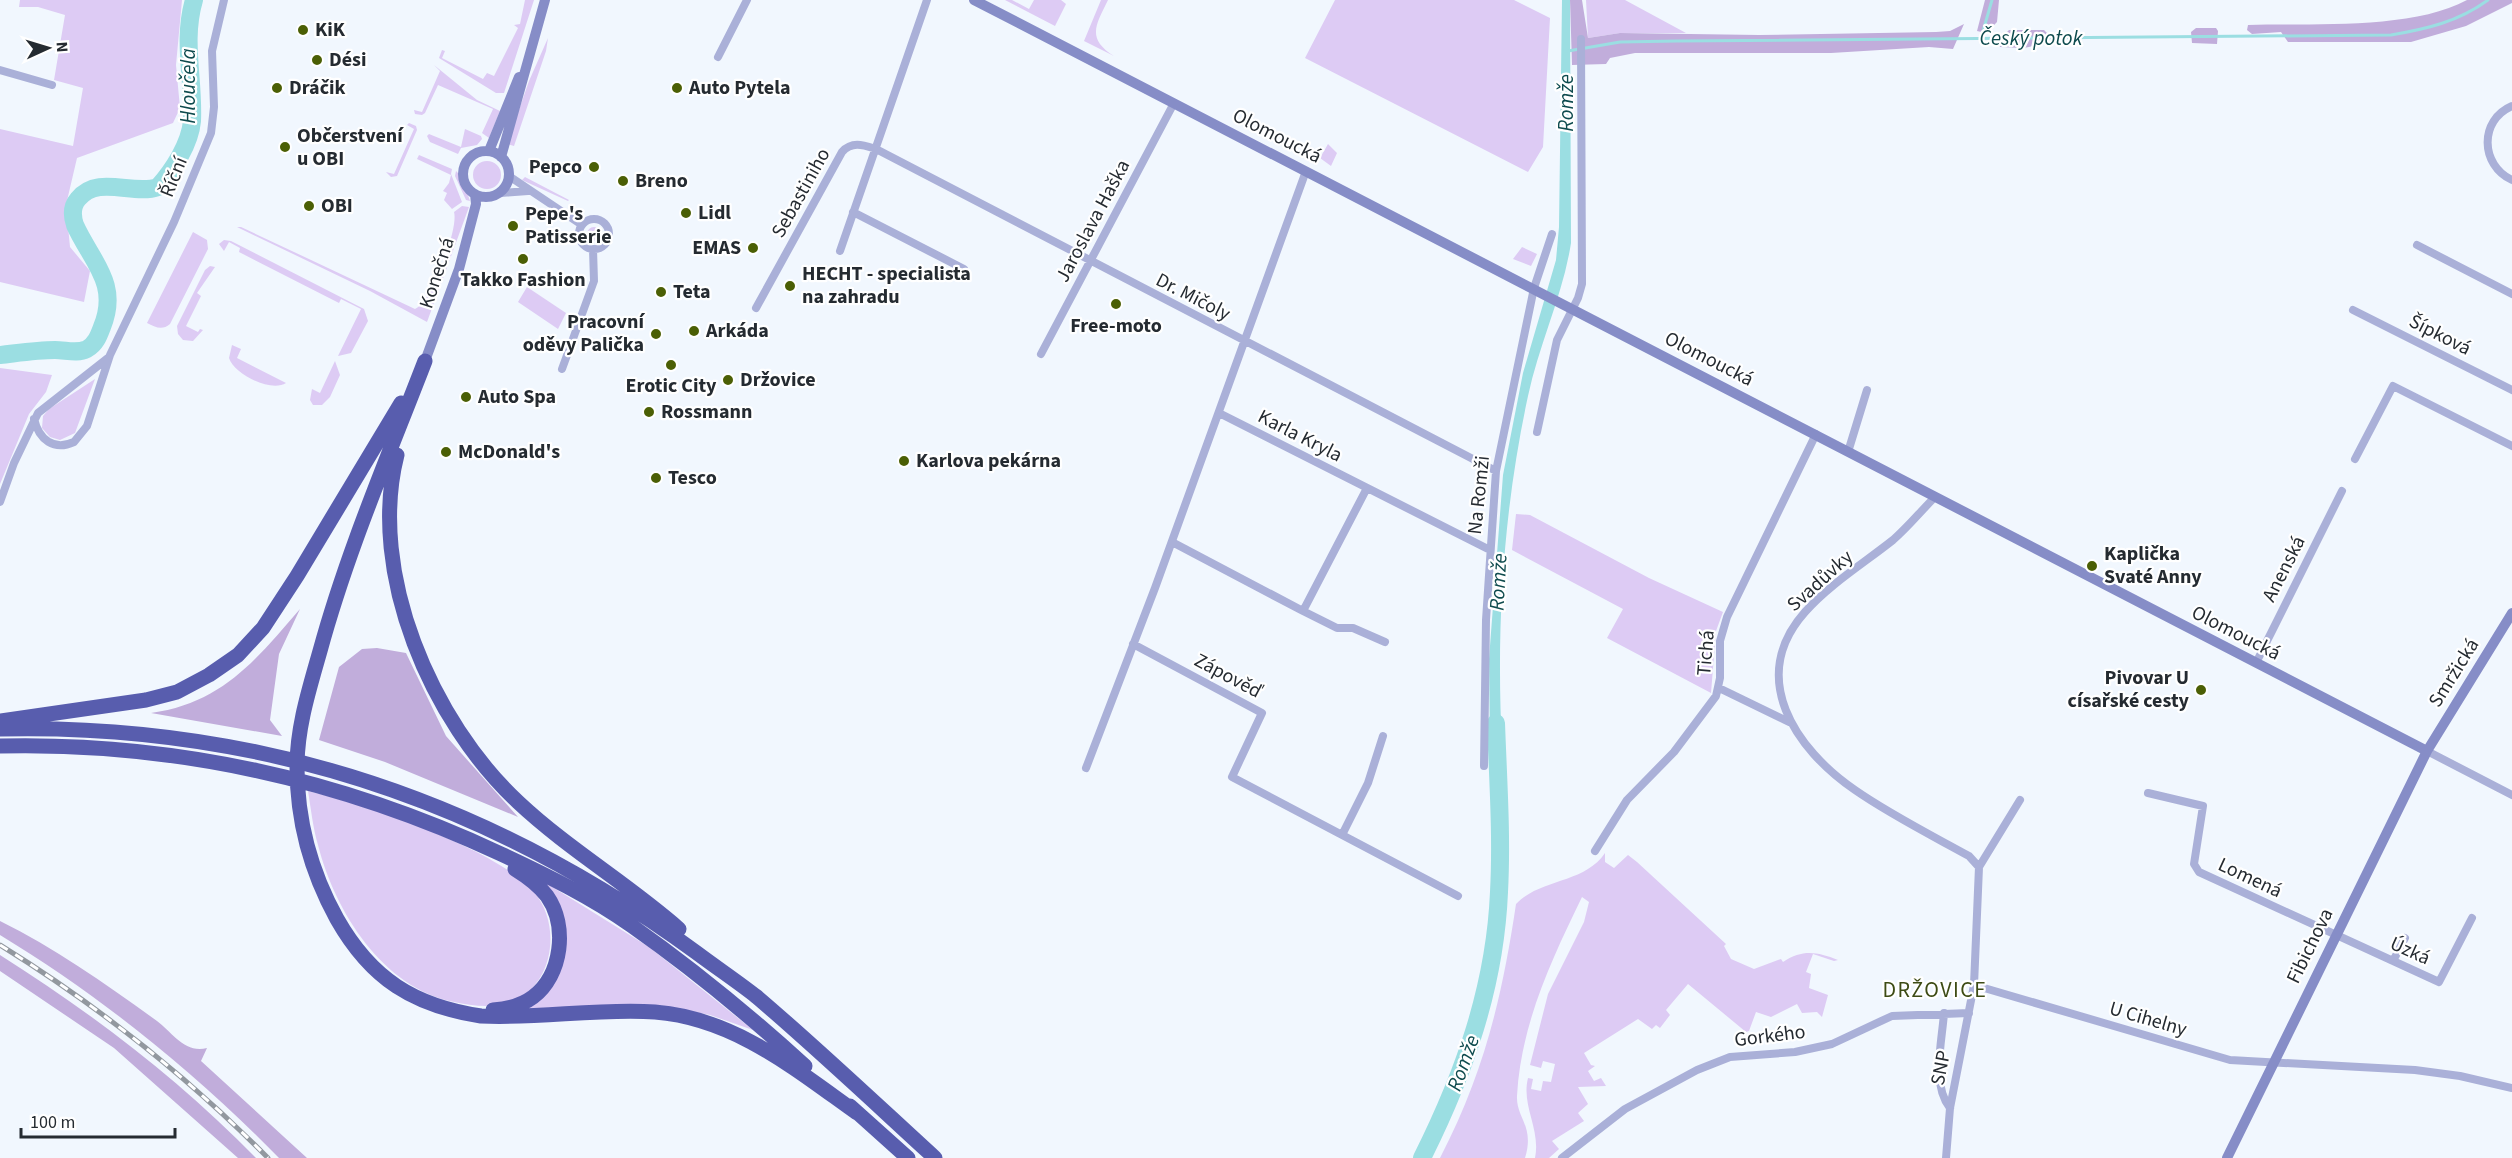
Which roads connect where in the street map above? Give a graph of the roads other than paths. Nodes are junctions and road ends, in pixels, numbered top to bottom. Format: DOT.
graph roads {
  1 [pos="224,0"];
  2 [pos="545,0"];
  3 [pos="747,0"];
  4 [pos="927,0"];
  5 [pos="975,0"];
  6 [pos="1581,39"];
  7 [pos="718,57"];
  8 [pos="527,61"];
  9 [pos="0,70"];
  10 [pos="52,86"];
  11 [pos="1174,103"];
  12 [pos="2512,106"];
  13 [pos="876,149"];
  14 [pos="489,152"];
  15 [pos="501,157"];
  16 [pos="1306,171"];
  17 [pos="509,176"];
  18 [pos="2512,180"];
  19 [pos="528,191"];
  20 [pos="475,194"];
  21 [pos="496,195"];
  22 [pos="853,212"];
  23 [pos="582,225"];
  24 [pos="1552,234"];
  25 [pos="2417,245"];
  26 [pos="593,249"];
  27 [pos="840,250"];
  28 [pos="1089,262"];
  29 [pos="459,269"];
  30 [pos="964,269"];
  31 [pos="1534,288"];
  32 [pos="2512,294"];
  33 [pos="1570,307"];
  34 [pos="756,308"];
  35 [pos="2353,310"];
  36 [pos="1244,342"];
  37 [pos="1041,354"];
  38 [pos="110,356"];
  39 [pos="425,361"];
  40 [pos="562,369"];
  41 [pos="416,385"];
  42 [pos="1867,390"];
  43 [pos="2512,390"];
  44 [pos="1219,413"];
  45 [pos="34,419"];
  46 [pos="1537,432"];
  47 [pos="1816,434"];
  48 [pos="2512,446"];
  49 [pos="1848,452"];
  50 [pos="2355,459"];
  51 [pos="1496,471"];
  52 [pos="1367,488"];
  53 [pos="2342,491"];
  54 [pos="1934,498"];
  55 [pos="0,502"];
  56 [pos="1172,542"];
  57 [pos="1490,550"];
  58 [pos="1302,611"];
  59 [pos="2512,613"];
  60 [pos="1385,642"];
  61 [pos="1133,645"];
  62 [pos="2256,663"];
  63 [pos="1719,688"];
  64 [pos="0,721"];
  65 [pos="1789,722"];
  66 [pos="0,729"];
  67 [pos="1383,736"];
  68 [pos="0,746"];
  69 [pos="2427,752"];
  70 [pos="1484,766"];
  71 [pos="1086,768"];
  72 [pos="2148,793"];
  73 [pos="2512,795"];
  74 [pos="2020,800"];
  75 [pos="1342,835"];
  76 [pos="470,840"];
  77 [pos="1595,851"];
  78 [pos="1979,867"];
  79 [pos="1458,896"];
  80 [pos="2472,918"];
  81 [pos="2335,936"];
  82 [pos="2405,938"];
  83 [pos="2393,961"];
  84 [pos="1974,985"];
  85 [pos="756,996"];
  86 [pos="454,1012"];
  87 [pos="1944,1013"];
  88 [pos="1969,1013"];
  89 [pos="2273,1063"];
  90 [pos="2512,1088"];
  91 [pos="1950,1108"];
  92 [pos="857,1113"];
  93 [pos="908,1158"];
  94 [pos="935,1158"];
  95 [pos="1562,1158"];
  96 [pos="1946,1158"];
  97 [pos="2227,1158"];
  1 -- 38 [label="street, Říční"];
  2 -- 8 [label="street"];
  3 -- 7 [label="street"];
  4 -- 13 [label="street"];
  5 -- 11 [label="street, Olomoucká"];
  6 -- 33 [label="street"];
  8 -- 14 [label="street"];
  8 -- 15 [label="street"];
  9 -- 10 [label="street"];
  11 -- 16 [label="street, Olomoucká"];
  11 -- 28 [label="street, Jaroslava Haška"];
  12 -- 18 [label="street"];
  13 -- 22 [label="street"];
  13 -- 28 [label="street, Dr. Mičoly"];
  13 -- 34 [label="street, Sebastiniho"];
  14 -- 15 [label="street"];
  14 -- 20 [label="street, Konečná"];
  15 -- 17 [label="street"];
  16 -- 31 [label="street, Olomoucká"];
  16 -- 36 [label="street"];
  17 -- 19 [label="street"];
  17 -- 21 [label="street"];
  19 -- 21 [label="street"];
  19 -- 23 [label="street"];
  20 -- 21 [label="street"];
  20 -- 29 [label="street, Konečná"];
  21 -- 29 [label="street"];
  22 -- 27 [label="street"];
  22 -- 30 [label="street"];
  23 -- 26 [label="street"];
  23 -- 26 [label="street"];
  24 -- 31 [label="street, Na Romži"];
  25 -- 32 [label="street"];
  26 -- 40 [label="street"];
  28 -- 36 [label="street, Dr. Mičoly"];
  28 -- 37 [label="street, Jaroslava Haška"];
  29 -- 39 [label="street, Konečná"];
  31 -- 33 [label="street, Olomoucká"];
  31 -- 51 [label="street, Na Romži"];
  33 -- 46 [label="street"];
  33 -- 47 [label="street, Olomoucká"];
  35 -- 43 [label="street, Šípková"];
  36 -- 44 [label="street"];
  36 -- 51 [label="street, Dr. Mičoly"];
  38 -- 45 [label="street, Říční"];
  38 -- 45 [label="street, Říční"];
  39 -- 41 [label="highway"];
  39 -- 64 [label="highway"];
  41 -- 85 [label="highway"];
  41 -- 86 [label="highway"];
  42 -- 49 [label="street"];
  44 -- 52 [label="street, Karla Kryla"];
  44 -- 56 [label="street"];
  45 -- 55 [label="street, Říční"];
  47 -- 49 [label="street, Olomoucká"];
  47 -- 63 [label="street, Tichá"];
  48 -- 50 [label="street"];
  49 -- 54 [label="street, Olomoucká"];
  51 -- 57 [label="street, Na Romži"];
  52 -- 57 [label="street, Karla Kryla"];
  52 -- 58 [label="street"];
  53 -- 62 [label="street, Anenská"];
  54 -- 62 [label="street, Olomoucká"];
  54 -- 65 [label="street, Svadůvky"];
  56 -- 58 [label="street"];
  56 -- 61 [label="street"];
  57 -- 70 [label="street, Na Romži"];
  58 -- 60 [label="street"];
  59 -- 69 [label="street, Smržická"];
  61 -- 71 [label="street"];
  61 -- 75 [label="street, Zápověď"];
  62 -- 69 [label="street, Olomoucká"];
  63 -- 65 [label="street"];
  63 -- 77 [label="street, Tichá"];
  65 -- 78 [label="street, Svadůvky"];
  66 -- 85 [label="highway"];
  67 -- 75 [label="street"];
  68 -- 76 [label="highway"];
  69 -- 73 [label="street"];
  69 -- 81 [label="street, Fibichova"];
  72 -- 81 [label="street, Lomená"];
  74 -- 78 [label="street"];
  75 -- 79 [label="street, Zápověď"];
  76 -- 86 [label="highway"];
  76 -- 92 [label="highway"];
  78 -- 84 [label="street"];
  80 -- 83 [label="street, Úzká"];
  81 -- 83 [label="street, Úzká"];
  81 -- 89 [label="street, Fibichova"];
  82 -- 83 [label="street"];
  84 -- 88 [label="street, SNP"];
  84 -- 89 [label="street, U Cihelny"];
  85 -- 94 [label="highway"];
  86 -- 92 [label="highway"];
  87 -- 88 [label="street, Gorkého"];
  87 -- 91 [label="street"];
  87 -- 95 [label="street, Gorkého"];
  88 -- 91 [label="street, SNP"];
  89 -- 90 [label="street, U Cihelny"];
  89 -- 97 [label="street, Fibichova"];
  91 -- 96 [label="street, SNP"];
  92 -- 93 [label="highway"];
}
